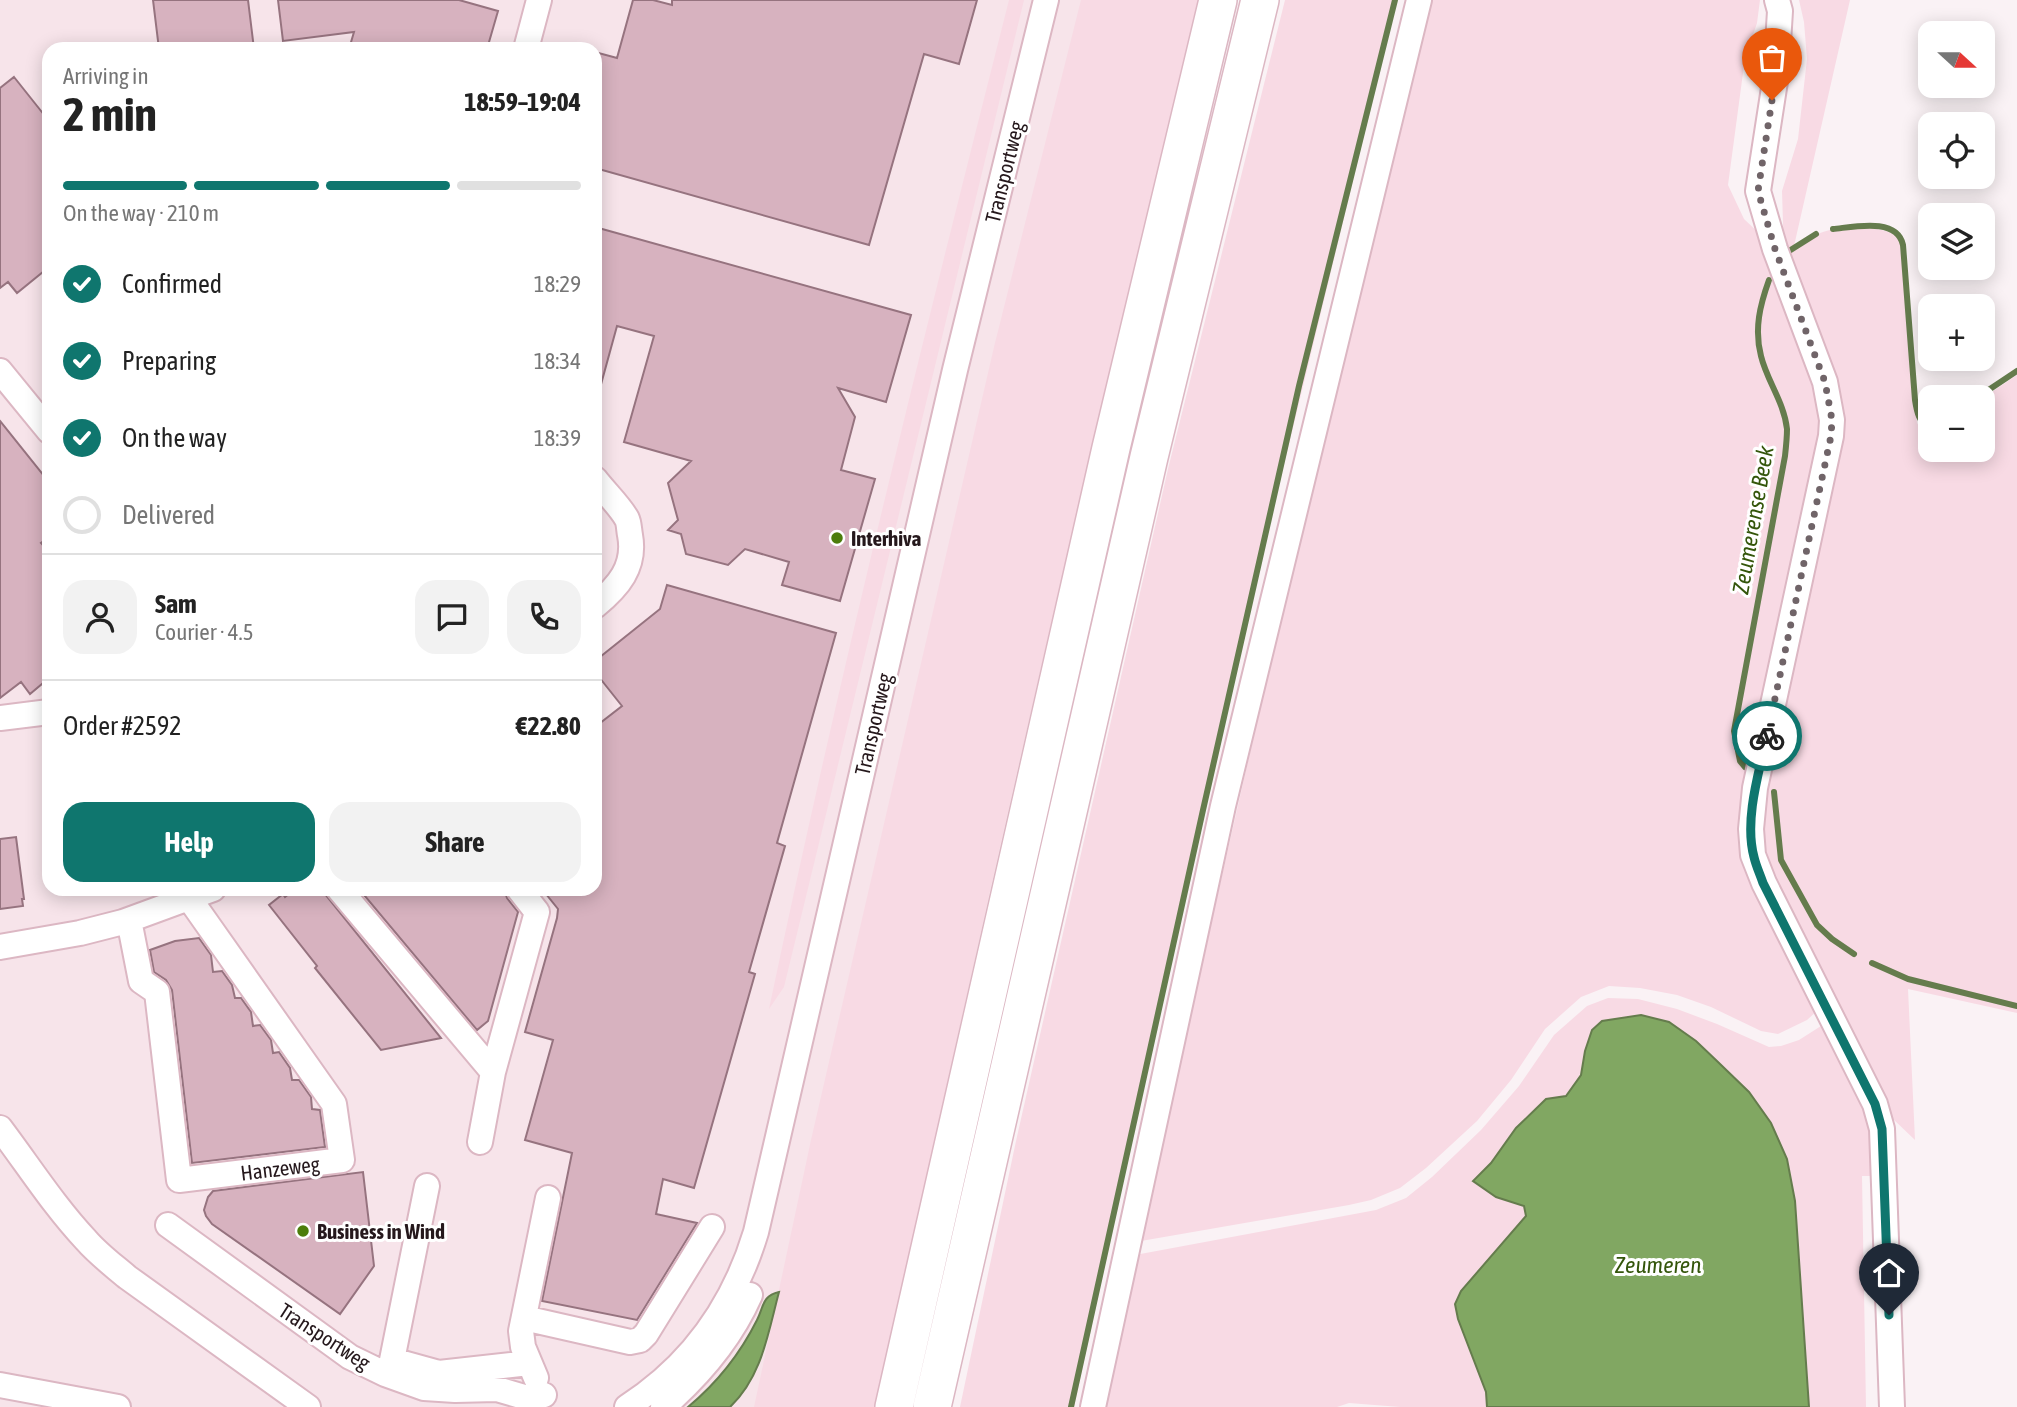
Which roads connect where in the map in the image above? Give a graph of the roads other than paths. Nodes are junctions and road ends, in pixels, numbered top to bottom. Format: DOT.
graph roads {
  1 [pos="539,0"];
  2 [pos="1046,0"];
  3 [pos="1060,0"];
  4 [pos="1218,0"];
  5 [pos="1260,0"];
  6 [pos="1419,0"];
  7 [pos="1777,0"];
  8 [pos="528,42"];
  9 [pos="0,371"];
  10 [pos="42,422"];
  11 [pos="602,488"];
  12 [pos="602,600"];
  13 [pos="42,713"];
  14 [pos="0,718"];
  15 [pos="194,896"];
  16 [pos="345,896"];
  17 [pos="524,896"];
  18 [pos="189,898"];
  19 [pos="129,920"];
  20 [pos="0,947"];
  21 [pos="493,1072"];
  22 [pos="0,1128"];
  23 [pos="480,1142"];
  24 [pos="0,1148"];
  25 [pos="427,1186"];
  26 [pos="548,1198"];
  27 [pos="168,1225"];
  28 [pos="712,1227"];
  29 [pos="524,1318"];
  30 [pos="529,1363"];
  31 [pos="0,1385"];
  32 [pos="547,1401"];
  33 [pos="118,1407"];
  34 [pos="287,1407"];
  35 [pos="307,1407"];
  36 [pos="627,1407"];
  37 [pos="663,1407"];
  38 [pos="894,1407"];
  39 [pos="932,1407"];
  40 [pos="1093,1407"];
  41 [pos="1892,1407"];
  1 -- 8 [label="street"];
  2 -- 36 [label="street, Transportweg"];
  3 -- 37 [label="street, Transportweg"];
  4 -- 38 [label="highway"];
  5 -- 39 [label="highway"];
  6 -- 40 [label="street"];
  7 -- 41 [label="street"];
  9 -- 10 [label="street"];
  11 -- 12 [label="street"];
  13 -- 14 [label="street"];
  15 -- 18 [label="street"];
  16 -- 21 [label="street"];
  17 -- 21 [label="street"];
  18 -- 19 [label="street"];
  18 -- 19 [label="street, Hanzeweg"];
  19 -- 20 [label="street"];
  21 -- 23 [label="street"];
  22 -- 35 [label="street"];
  24 -- 34 [label="street"];
  25 -- 30 [label="street, Transportweg"];
  26 -- 29 [label="street, Transportweg"];
  27 -- 32 [label="street, Transportweg"];
  28 -- 29 [label="street"];
  29 -- 30 [label="street, Transportweg"];
  30 -- 32 [label="street, Transportweg"];
  31 -- 33 [label="street"];
}
